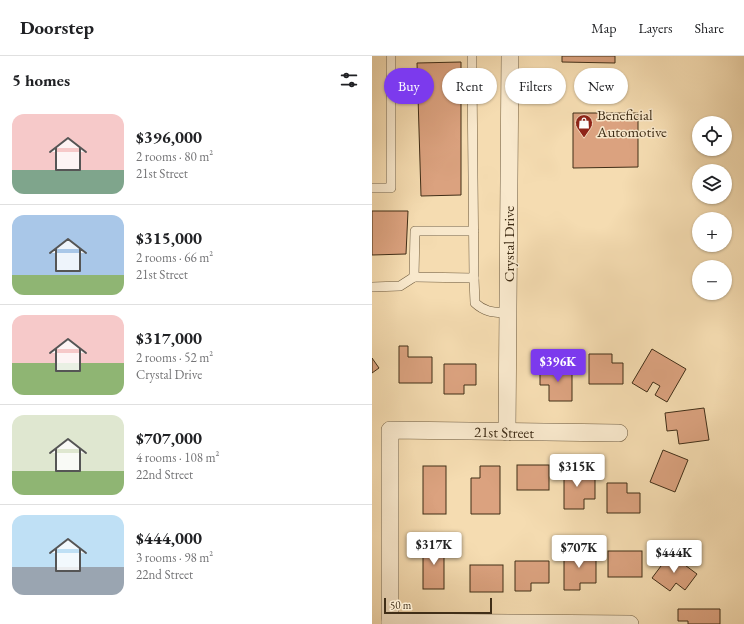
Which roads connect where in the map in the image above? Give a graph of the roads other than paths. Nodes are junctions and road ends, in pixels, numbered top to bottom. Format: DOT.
graph roads {
  1 [pos="392,56"];
  2 [pos="472,56"];
  3 [pos="510,56"];
  4 [pos="372,188"];
  5 [pos="474,232"];
  6 [pos="414,277"];
  7 [pos="474,278"];
  8 [pos="372,286"];
  9 [pos="508,313"];
  10 [pos="507,432"];
  11 [pos="619,433"];
  12 [pos="390,623"];
  13 [pos="630,624"];
  1 -- 4 [label="lane"];
  2 -- 5 [label="lane"];
  3 -- 9 [label="street, Crystal Drive"];
  5 -- 6 [label="lane"];
  5 -- 7 [label="lane"];
  6 -- 7 [label="lane"];
  6 -- 8 [label="lane"];
  7 -- 9 [label="lane"];
  9 -- 10 [label="street, Crystal Drive"];
  10 -- 11 [label="street, 21st Street"];
  10 -- 12 [label="street, 21st Street"];
  12 -- 13 [label="street"];
}
